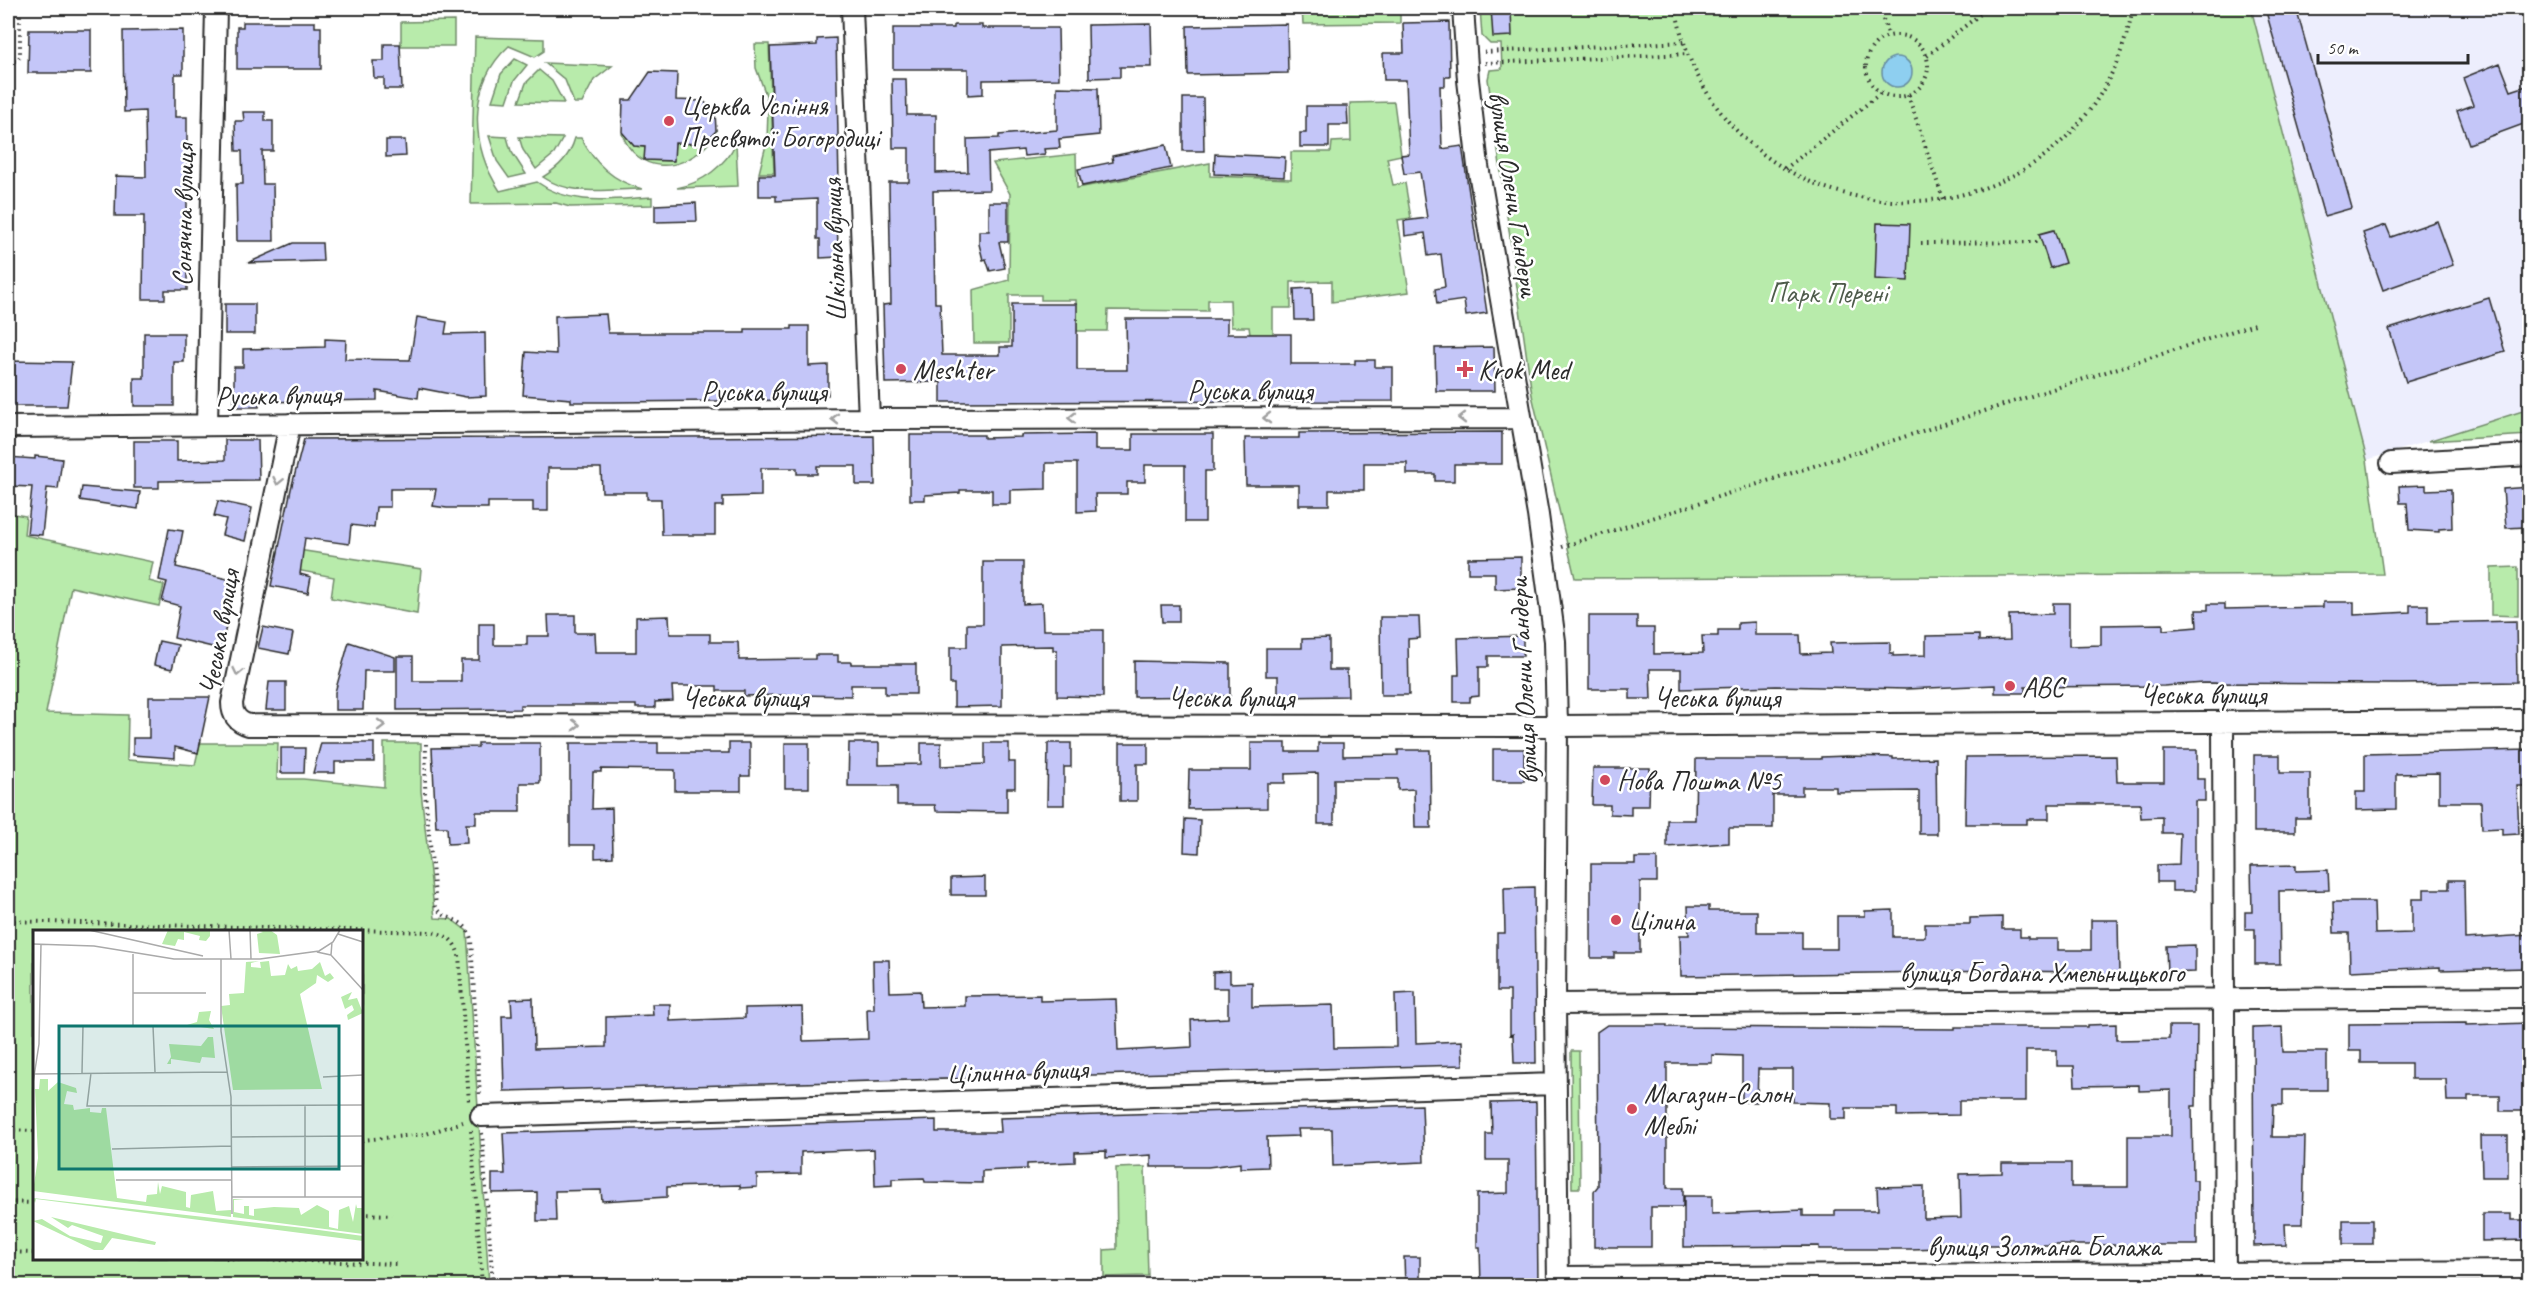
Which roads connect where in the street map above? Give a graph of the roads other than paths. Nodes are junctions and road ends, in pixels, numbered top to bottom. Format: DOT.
graph roads {
  1 [pos="216,8"];
  2 [pos="852,8"];
  3 [pos="1463,8"];
  4 [pos="1520,418"];
  5 [pos="869,419"];
  6 [pos="290,424"];
  7 [pos="207,425"];
  8 [pos="8,427"];
  9 [pos="2529,455"];
  10 [pos="2391,463"];
  11 [pos="2529,720"];
  12 [pos="2223,722"];
  13 [pos="1557,726"];
  14 [pos="2529,997"];
  15 [pos="2225,999"];
  16 [pos="1555,1004"];
  17 [pos="1556,1084"];
  18 [pos="476,1118"];
  19 [pos="2529,1271"];
  20 [pos="2225,1279"];
  21 [pos="1558,1281"];
  1 -- 7 [label="street, Сонячна вулиця"];
  2 -- 5 [label="street, Шкільна вулиця"];
  3 -- 4 [label="street, вулиця Олени Гандери"];
  4 -- 5 [label="street, Руська вулиця, one-way"];
  4 -- 13 [label="street, вулиця Олени Гандери"];
  5 -- 6 [label="street, Руська вулиця, one-way"];
  6 -- 7 [label="street, Руська вулиця"];
  6 -- 13 [label="street, Чеська вулиця, one-way"];
  7 -- 8 [label="street, Руська вулиця"];
  9 -- 10 [label="street"];
  11 -- 12 [label="street, Чеська вулиця"];
  12 -- 13 [label="street, Чеська вулиця"];
  12 -- 15 [label="street"];
  13 -- 16 [label="street, вулиця Олени Гандери"];
  14 -- 15 [label="street, вулиця Богдана Хмельницького"];
  15 -- 16 [label="street, вулиця Богдана Хмельницького"];
  15 -- 20 [label="street"];
  16 -- 17 [label="street, вулиця Олени Гандери"];
  17 -- 18 [label="street, Цілинна вулиця"];
  17 -- 21 [label="street, вулиця Олени Гандери"];
  19 -- 20 [label="street, вулиця Золтана Балажа"];
  20 -- 21 [label="street, вулиця Золтана Балажа"];
}
